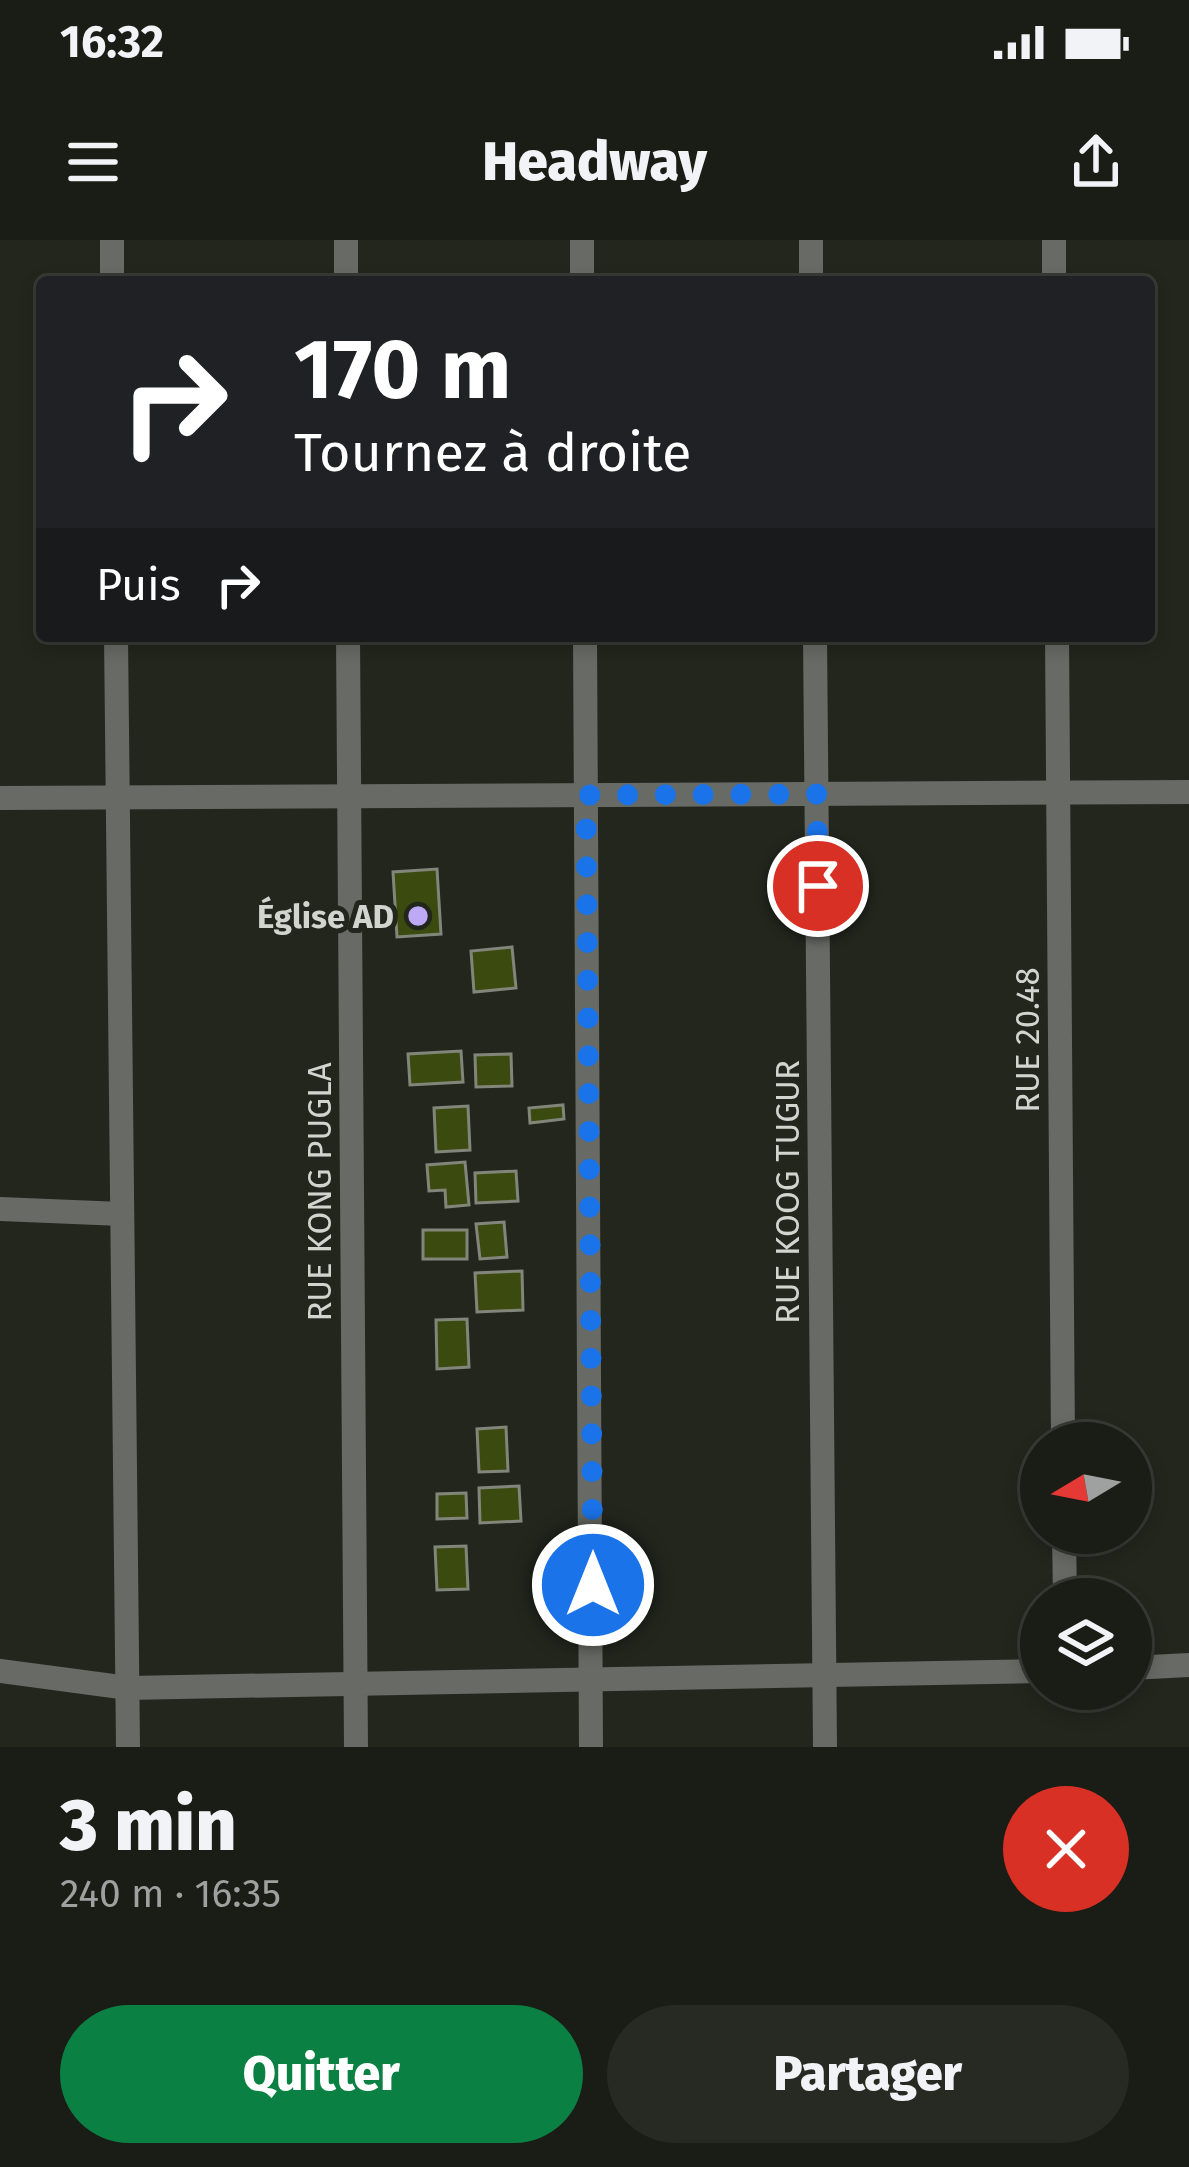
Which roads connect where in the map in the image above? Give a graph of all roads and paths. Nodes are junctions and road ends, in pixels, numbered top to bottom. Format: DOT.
graph roads {
  1 [pos="112,240"];
  2 [pos="346,240"];
  3 [pos="582,240"];
  4 [pos="811,240"];
  5 [pos="1054,240"];
  6 [pos="112,276"];
  7 [pos="346,276"];
  8 [pos="582,276"];
  9 [pos="812,276"];
  10 [pos="1054,276"];
  11 [pos="116,642"];
  12 [pos="348,642"];
  13 [pos="585,642"];
  14 [pos="815,642"];
  15 [pos="1057,642"];
  16 [pos="1189,792"];
  17 [pos="1058,793"];
  18 [pos="817,794"];
  19 [pos="586,795"];
  20 [pos="349,796"];
  21 [pos="0,798"];
  22 [pos="118,798"];
  23 [pos="0,1210"];
  24 [pos="122,1214"];
  25 [pos="1063,1422"];
  26 [pos="1189,1665"];
  27 [pos="1152,1667"];
  28 [pos="0,1671"];
  29 [pos="1020,1671"];
  30 [pos="824,1673"];
  31 [pos="594,1677"];
  32 [pos="356,1684"];
  33 [pos="128,1688"];
  34 [pos="128,1747"];
  35 [pos="356,1747"];
  36 [pos="591,1747"];
  37 [pos="825,1747"];
  1 -- 6 [label="street"];
  2 -- 7 [label="street"];
  3 -- 8 [label="street"];
  4 -- 9 [label="street"];
  5 -- 10 [label="street"];
  11 -- 22 [label="street"];
  12 -- 20 [label="street, RUE KONG PUGLA"];
  13 -- 19 [label="street"];
  14 -- 18 [label="street, RUE KOOG TUGUR"];
  15 -- 17 [label="street, RUE 20.48"];
  16 -- 17 [label="street"];
  17 -- 18 [label="street"];
  17 -- 25 [label="street, RUE 20.48"];
  18 -- 19 [label="street"];
  18 -- 30 [label="street, RUE KOOG TUGUR"];
  19 -- 20 [label="street"];
  19 -- 31 [label="street"];
  20 -- 22 [label="street"];
  20 -- 32 [label="street, RUE KONG PUGLA"];
  21 -- 22 [label="street"];
  22 -- 24 [label="street"];
  23 -- 24 [label="street"];
  24 -- 33 [label="street"];
  26 -- 27 [label="street"];
  28 -- 33 [label="street"];
  29 -- 30 [label="street"];
  30 -- 31 [label="street"];
  30 -- 37 [label="street, RUE KOOG TUGUR"];
  31 -- 32 [label="street"];
  31 -- 36 [label="street"];
  32 -- 33 [label="street"];
  32 -- 35 [label="street, RUE KONG PUGLA"];
  33 -- 34 [label="street"];
}
